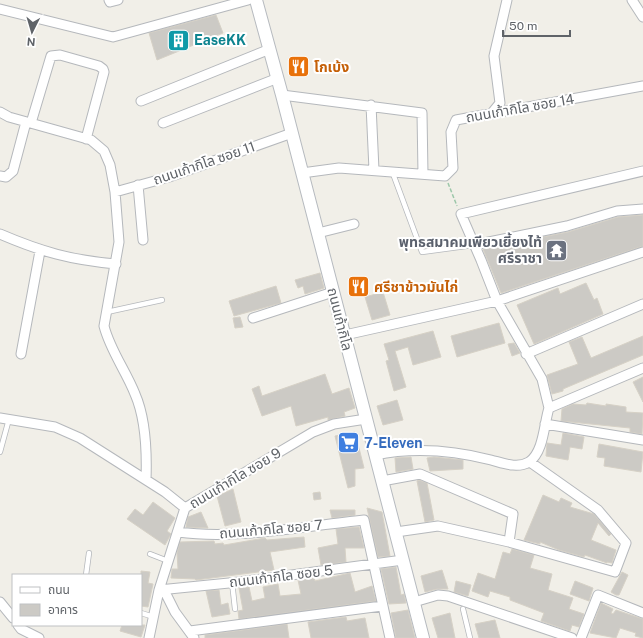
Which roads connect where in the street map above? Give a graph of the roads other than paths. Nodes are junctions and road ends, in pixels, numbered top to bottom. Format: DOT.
graph roads {
  1 [pos="109,0"];
  2 [pos="118,0"];
  3 [pos="248,0"];
  4 [pos="256,0"];
  5 [pos="507,0"];
  6 [pos="632,0"];
  7 [pos="220,4"];
  8 [pos="0,9"];
  9 [pos="643,17"];
  10 [pos="270,49"];
  11 [pos="278,78"];
  12 [pos="643,86"];
  13 [pos="282,94"];
  14 [pos="141,101"];
  15 [pos="371,105"];
  16 [pos="0,112"];
  17 [pos="492,114"];
  18 [pos="29,123"];
  19 [pos="163,123"];
  20 [pos="292,133"];
  21 [pos="86,139"];
  22 [pos="374,170"];
  23 [pos="392,171"];
  24 [pos="643,171"];
  25 [pos="302,173"];
  26 [pos="423,174"];
  27 [pos="0,176"];
  28 [pos="138,185"];
  29 [pos="115,192"];
  30 [pos="643,209"];
  31 [pos="354,224"];
  32 [pos="318,233"];
  33 [pos="0,234"];
  34 [pos="144,240"];
  35 [pos="474,245"];
  36 [pos="40,251"];
  37 [pos="643,252"];
  38 [pos="116,264"];
  39 [pos="333,292"];
  40 [pos="162,300"];
  41 [pos="497,301"];
  42 [pos="643,304"];
  43 [pos="107,312"];
  44 [pos="253,318"];
  45 [pos="345,335"];
  46 [pos="21,354"];
  47 [pos="526,354"];
  48 [pos="643,368"];
  49 [pos="549,408"];
  50 [pos="4,418"];
  51 [pos="366,419"];
  52 [pos="545,424"];
  53 [pos="643,440"];
  54 [pos="0,452"];
  55 [pos="375,455"];
  56 [pos="530,462"];
  57 [pos="146,480"];
  58 [pos="382,481"];
  59 [pos="185,508"];
  60 [pos="178,532"];
  61 [pos="396,532"];
  62 [pos="509,542"];
  63 [pos="89,553"];
  64 [pos="150,554"];
  65 [pos="403,560"];
  66 [pos="168,561"];
  67 [pos="373,565"];
  68 [pos="86,574"];
  69 [pos="232,582"];
  70 [pos="162,590"];
  71 [pos="0,602"];
  72 [pos="414,602"];
  73 [pos="382,606"];
  74 [pos="235,609"];
  75 [pos="463,610"];
  76 [pos="142,613"];
  77 [pos="643,613"];
  78 [pos="12,617"];
  79 [pos="154,617"];
  80 [pos="19,626"];
  81 [pos="192,634"];
  82 [pos="39,638"];
  83 [pos="149,638"];
  84 [pos="390,638"];
  85 [pos="423,638"];
  86 [pos="470,638"];
  87 [pos="572,638"];
  88 [pos="581,638"];
  1 -- 2 [label="street"];
  3 -- 7 [label="street"];
  4 -- 10 [label="main road, ถนนเก้ากิโล"];
  5 -- 17 [label="street"];
  6 -- 9 [label="street"];
  7 -- 8 [label="street"];
  10 -- 11 [label="main road, ถนนเก้ากิโล"];
  10 -- 14 [label="street"];
  11 -- 13 [label="main road, ถนนเก้ากิโล"];
  11 -- 19 [label="street"];
  12 -- 17 [label="street, ถนนเก้ากิโล ซอย 14"];
  13 -- 15 [label="street"];
  13 -- 20 [label="main road, ถนนเก้ากิโล"];
  15 -- 22 [label="street"];
  15 -- 26 [label="street"];
  16 -- 18 [label="street"];
  17 -- 26 [label="street, ถนนเก้ากิโล ซอย 14"];
  18 -- 21 [label="street"];
  18 -- 21 [label="street"];
  18 -- 27 [label="street"];
  20 -- 25 [label="main road, ถนนเก้ากิโล"];
  20 -- 28 [label="street, ถนนเก้ากิโล ซอย 11"];
  21 -- 29 [label="street"];
  22 -- 23 [label="street"];
  22 -- 25 [label="street"];
  23 -- 26 [label="street"];
  23 -- 35 [label="lane"];
  24 -- 35 [label="street"];
  25 -- 32 [label="main road, ถนนเก้ากิโล"];
  28 -- 29 [label="street, ถนนเก้ากิโล ซอย 11"];
  28 -- 34 [label="street"];
  29 -- 38 [label="street"];
  30 -- 35 [label="street"];
  31 -- 32 [label="street"];
  32 -- 39 [label="main road, ถนนเก้ากิโล"];
  33 -- 36 [label="street"];
  35 -- 41 [label="street"];
  36 -- 38 [label="street"];
  36 -- 46 [label="street"];
  37 -- 41 [label="street"];
  38 -- 43 [label="street"];
  39 -- 44 [label="street"];
  39 -- 45 [label="main road, ถนนเก้ากิโล"];
  40 -- 43 [label="lane"];
  41 -- 45 [label="street"];
  41 -- 47 [label="street"];
  42 -- 47 [label="street"];
  43 -- 57 [label="street"];
  45 -- 51 [label="main road, ถนนเก้ากิโล"];
  47 -- 49 [label="street"];
  48 -- 49 [label="street"];
  49 -- 52 [label="street"];
  50 -- 54 [label="lane"];
  50 -- 57 [label="street"];
  51 -- 55 [label="main road, ถนนเก้ากิโล"];
  51 -- 59 [label="street, ถนนเก้ากิโล ซอย 9"];
  52 -- 53 [label="street"];
  52 -- 56 [label="street"];
  55 -- 56 [label="street"];
  55 -- 58 [label="main road, ถนนเก้ากิโล"];
  56 -- 62 [label="street"];
  57 -- 59 [label="street"];
  58 -- 61 [label="main road, ถนนเก้ากิโล"];
  58 -- 62 [label="street"];
  59 -- 60 [label="street, ถนนเก้ากิโล ซอย 9"];
  60 -- 66 [label="street, ถนนเก้ากิโล ซอย 9"];
  60 -- 67 [label="street, ถนนเก้ากิโล ซอย 7"];
  61 -- 62 [label="street"];
  61 -- 65 [label="main road, ถนนเก้ากิโล"];
  63 -- 68 [label="lane"];
  64 -- 66 [label="lane"];
  65 -- 67 [label="street, ถนนเก้ากิโล ซอย 5"];
  65 -- 72 [label="main road, ถนนเก้ากิโล"];
  66 -- 70 [label="street, ถนนเก้ากิโล ซอย 9"];
  67 -- 69 [label="street, ถนนเก้ากิโล ซอย 5"];
  67 -- 73 [label="street"];
  69 -- 70 [label="street, ถนนเก้ากิโล ซอย 5"];
  69 -- 74 [label="lane"];
  70 -- 79 [label="street, ถนนเก้ากิโล ซอย 9"];
  70 -- 81 [label="street"];
  71 -- 78 [label="street"];
  72 -- 85 [label="main road, ถนนเก้ากิโล"];
  72 -- 87 [label="street"];
  73 -- 81 [label="street"];
  73 -- 84 [label="street"];
  75 -- 86 [label="lane"];
  76 -- 79 [label="lane"];
  77 -- 88 [label="street"];
  79 -- 83 [label="street, ถนนเก้ากิโล ซอย 9"];
  80 -- 82 [label="street"];
}
